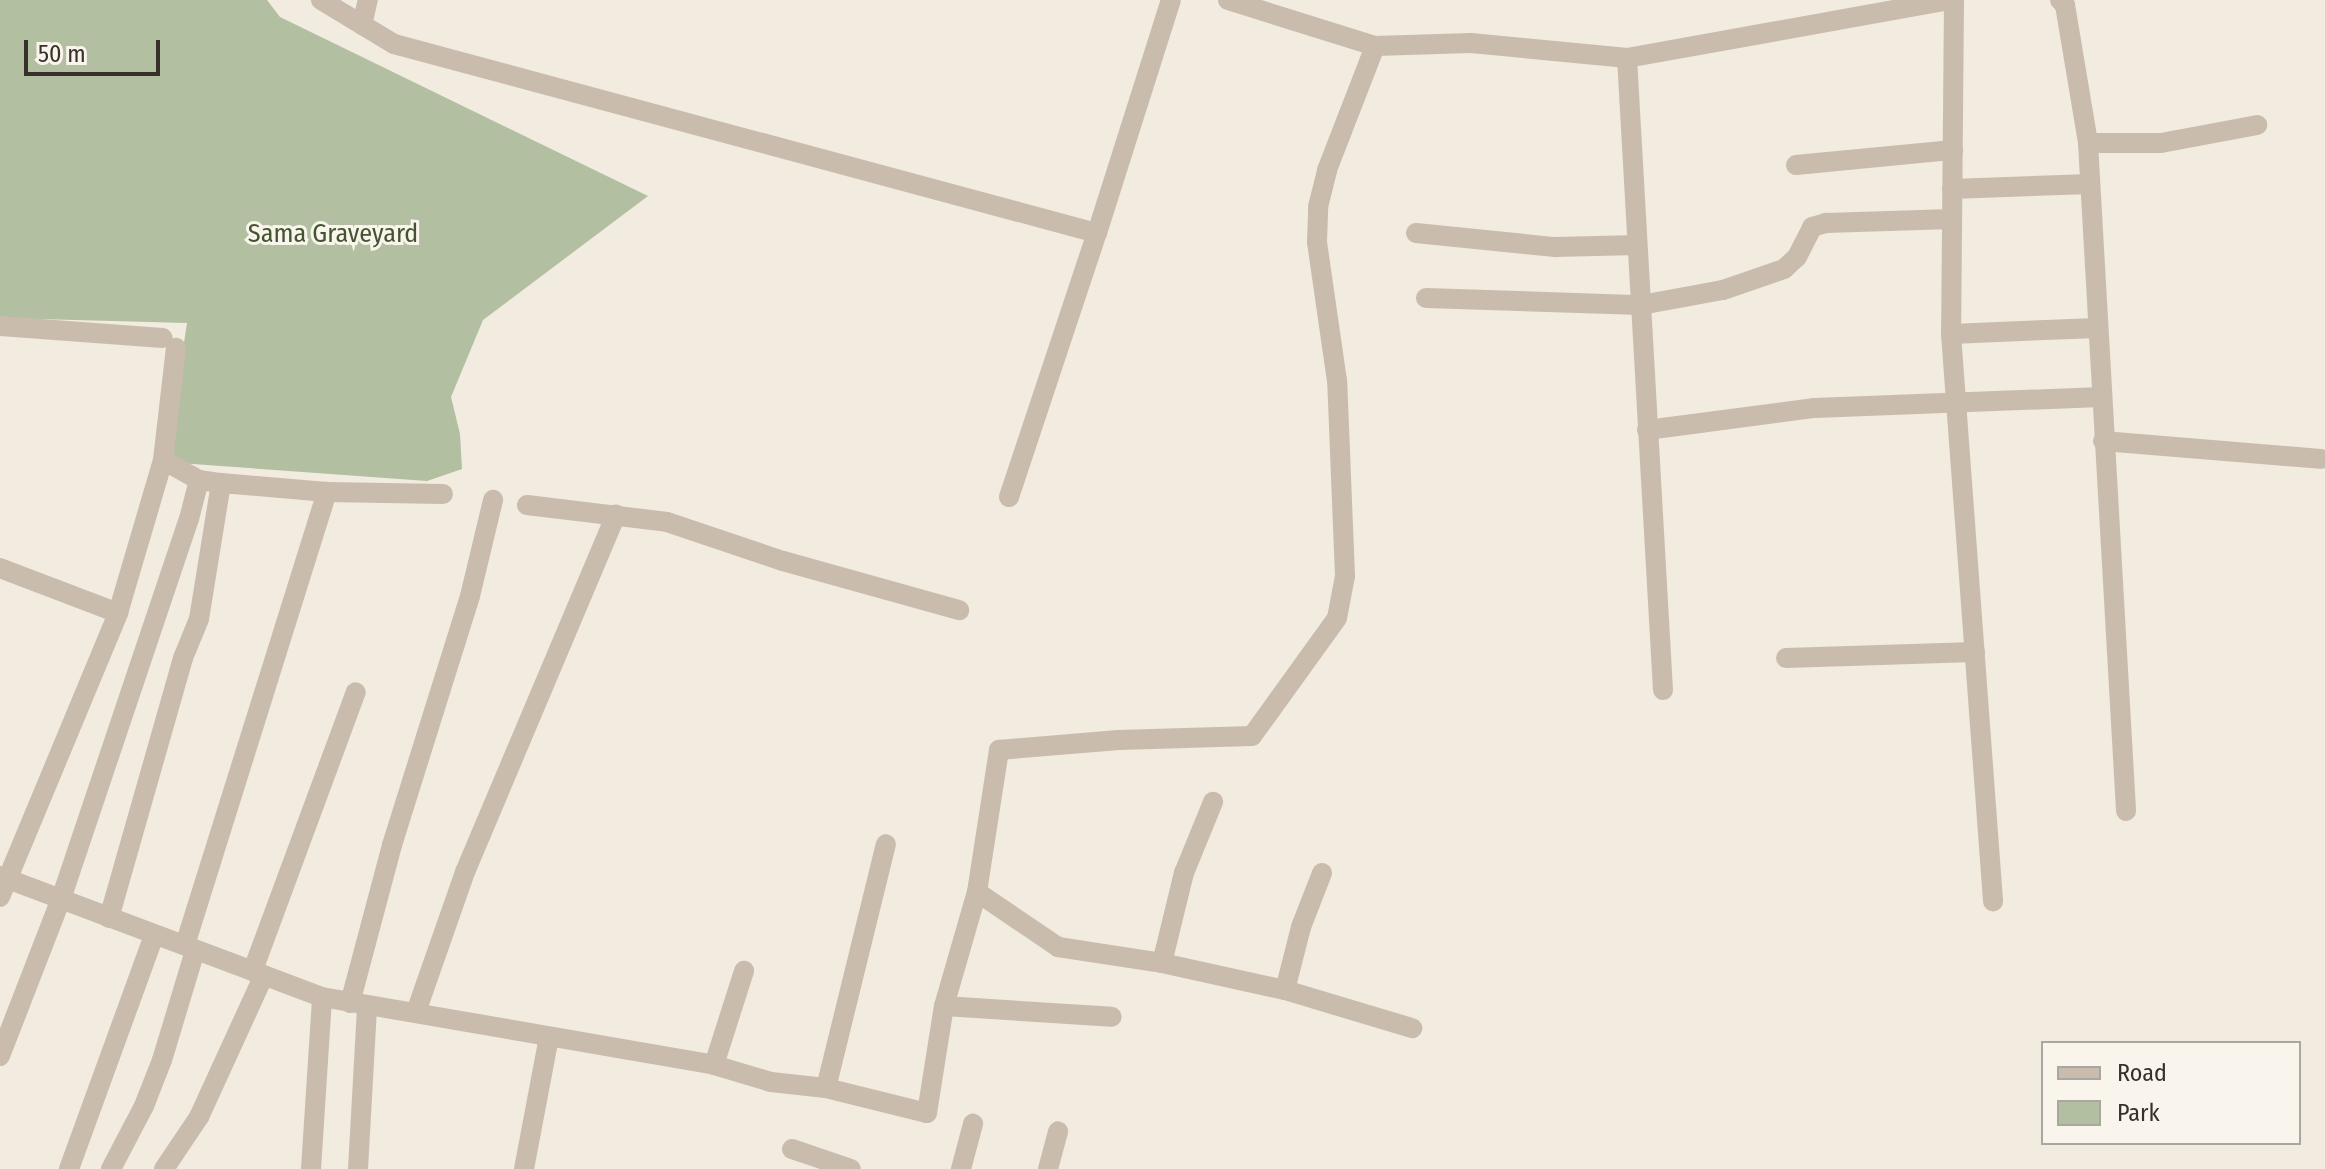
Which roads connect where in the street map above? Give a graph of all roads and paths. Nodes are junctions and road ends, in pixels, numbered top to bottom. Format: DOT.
graph roads {
  1 [pos="321,0"];
  2 [pos="368,0"];
  3 [pos="1171,0"];
  4 [pos="1228,0"];
  5 [pos="1952,0"];
  6 [pos="2060,0"];
  7 [pos="1913,4"];
  8 [pos="362,25"];
  9 [pos="1375,46"];
  10 [pos="1627,58"];
  11 [pos="2257,125"];
  12 [pos="2088,143"];
  13 [pos="1953,150"];
  14 [pos="1796,165"];
  15 [pos="2090,184"];
  16 [pos="1952,189"];
  17 [pos="1952,219"];
  18 [pos="1097,233"];
  19 [pos="1416,233"];
  20 [pos="1637,245"];
  21 [pos="1426,298"];
  22 [pos="1641,305"];
  23 [pos="0,326"];
  24 [pos="2097,328"];
  25 [pos="1951,334"];
  26 [pos="2101,397"];
  27 [pos="1956,403"];
  28 [pos="1647,430"];
  29 [pos="2103,441"];
  30 [pos="2320,459"];
  31 [pos="163,460"];
  32 [pos="199,480"];
  33 [pos="221,483"];
  34 [pos="327,492"];
  35 [pos="443,494"];
  36 [pos="1009,497"];
  37 [pos="493,500"];
  38 [pos="527,505"];
  39 [pos="616,515"];
  40 [pos="0,568"];
  41 [pos="959,610"];
  42 [pos="118,613"];
  43 [pos="1975,652"];
  44 [pos="1786,658"];
  45 [pos="1663,690"];
  46 [pos="356,692"];
  47 [pos="1213,802"];
  48 [pos="2126,811"];
  49 [pos="886,844"];
  50 [pos="1322,873"];
  51 [pos="2,884"];
  52 [pos="977,892"];
  53 [pos="62,896"];
  54 [pos="1993,901"];
  55 [pos="109,918"];
  56 [pos="154,935"];
  57 [pos="190,948"];
  58 [pos="1162,963"];
  59 [pos="744,971"];
  60 [pos="259,972"];
  61 [pos="1285,990"];
  62 [pos="322,997"];
  63 [pos="358,1005"];
  64 [pos="944,1006"];
  65 [pos="416,1012"];
  66 [pos="1112,1017"];
  67 [pos="1412,1028"];
  68 [pos="549,1037"];
  69 [pos="0,1056"];
  70 [pos="714,1065"];
  71 [pos="826,1088"];
  72 [pos="973,1124"];
  73 [pos="1058,1131"];
  74 [pos="792,1149"];
  75 [pos="69,1169"];
  76 [pos="111,1169"];
  77 [pos="164,1169"];
  78 [pos="311,1169"];
  79 [pos="358,1169"];
  80 [pos="524,1169"];
  81 [pos="851,1169"];
  82 [pos="961,1169"];
  83 [pos="1048,1169"];
  1 -- 8 [label="street"];
  2 -- 8 [label="street"];
  3 -- 18 [label="street"];
  4 -- 9 [label="street"];
  5 -- 7 [label="street"];
  5 -- 13 [label="street"];
  6 -- 12 [label="street"];
  7 -- 10 [label="street"];
  8 -- 18 [label="street"];
  9 -- 10 [label="street"];
  9 -- 52 [label="street"];
  10 -- 20 [label="street"];
  11 -- 12 [label="street"];
  12 -- 15 [label="street"];
  13 -- 14 [label="street"];
  13 -- 16 [label="street"];
  15 -- 16 [label="street"];
  15 -- 24 [label="street"];
  16 -- 17 [label="street"];
  17 -- 22 [label="street"];
  17 -- 25 [label="street"];
  18 -- 36 [label="street"];
  19 -- 20 [label="street"];
  20 -- 22 [label="street"];
  21 -- 22 [label="street"];
  22 -- 28 [label="street"];
  23 -- 31 [label="street"];
  24 -- 25 [label="street"];
  24 -- 26 [label="street"];
  25 -- 27 [label="street"];
  26 -- 27 [label="street"];
  26 -- 29 [label="street"];
  27 -- 28 [label="street"];
  27 -- 43 [label="street"];
  28 -- 45 [label="street"];
  29 -- 30 [label="street"];
  29 -- 48 [label="street"];
  31 -- 32 [label="street"];
  31 -- 42 [label="street"];
  32 -- 33 [label="street"];
  32 -- 53 [label="street"];
  33 -- 34 [label="street"];
  33 -- 55 [label="street"];
  34 -- 35 [label="street"];
  34 -- 57 [label="street"];
  37 -- 63 [label="street"];
  38 -- 39 [label="street"];
  39 -- 41 [label="street"];
  39 -- 65 [label="street"];
  40 -- 42 [label="street"];
  42 -- 51 [label="street"];
  43 -- 44 [label="street"];
  43 -- 54 [label="street"];
  46 -- 60 [label="street"];
  47 -- 58 [label="street"];
  49 -- 71 [label="street"];
  50 -- 61 [label="street"];
  51 -- 53 [label="street"];
  52 -- 58 [label="street"];
  52 -- 64 [label="street"];
  53 -- 55 [label="street"];
  53 -- 69 [label="street"];
  55 -- 56 [label="street"];
  56 -- 57 [label="street"];
  56 -- 75 [label="street"];
  57 -- 60 [label="street"];
  57 -- 76 [label="street"];
  58 -- 61 [label="street"];
  59 -- 70 [label="street"];
  60 -- 62 [label="street"];
  60 -- 77 [label="street"];
  61 -- 67 [label="street"];
  62 -- 63 [label="street"];
  62 -- 78 [label="street"];
  63 -- 65 [label="street"];
  63 -- 79 [label="street"];
  64 -- 66 [label="street"];
  64 -- 71 [label="street"];
  65 -- 68 [label="street"];
  68 -- 70 [label="street"];
  68 -- 80 [label="street"];
  70 -- 71 [label="street"];
  72 -- 82 [label="street"];
  73 -- 83 [label="street"];
  74 -- 81 [label="street"];
}
